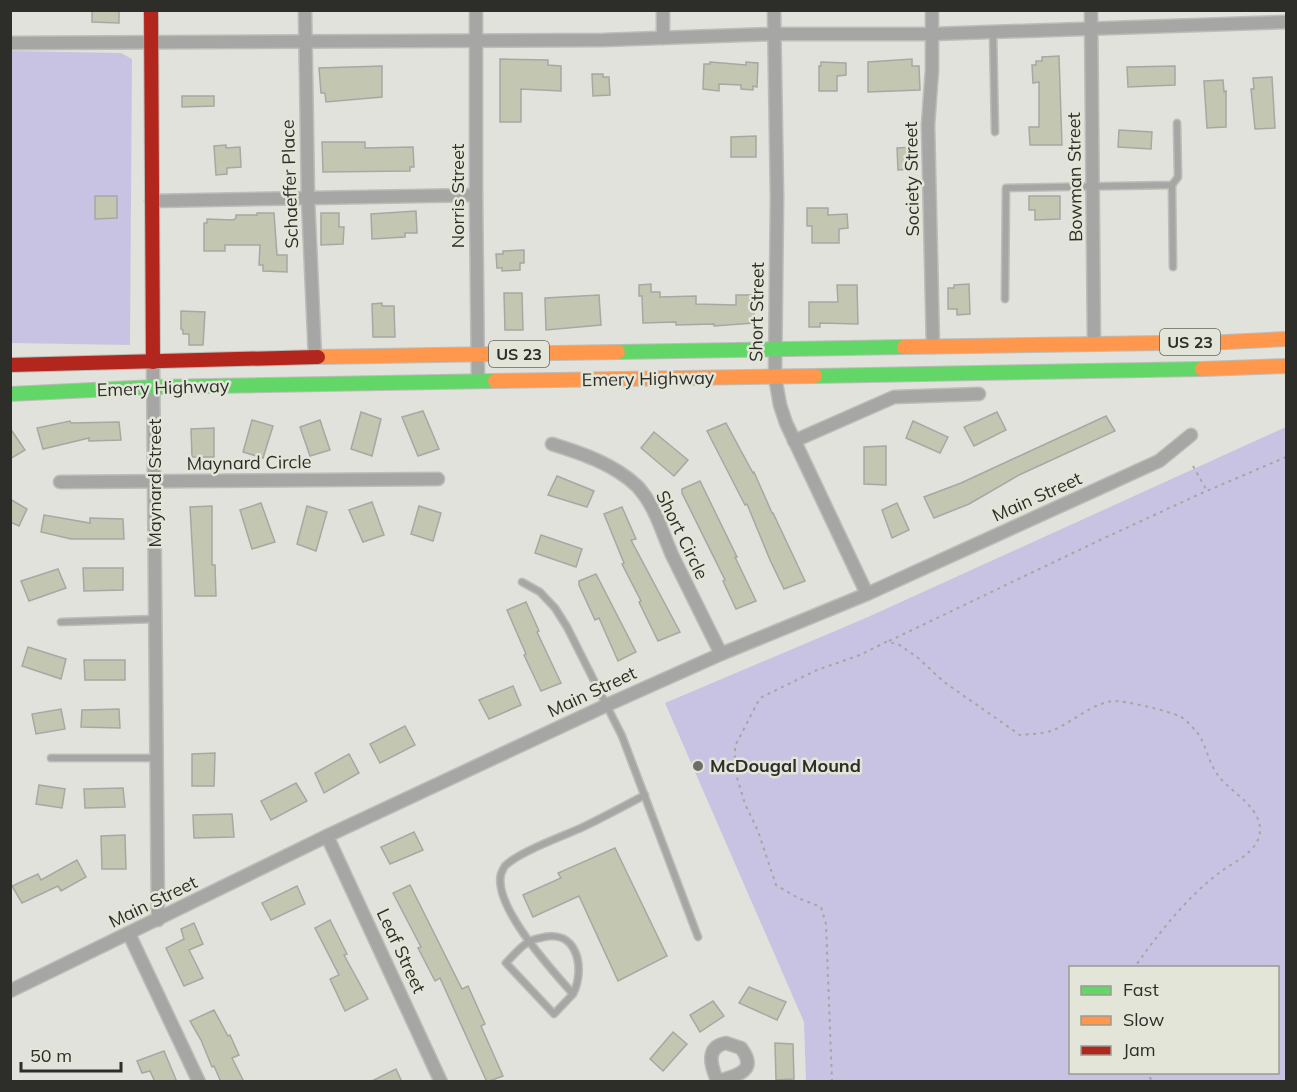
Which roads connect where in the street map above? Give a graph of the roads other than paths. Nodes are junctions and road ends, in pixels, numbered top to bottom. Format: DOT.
graph roads {
  1 [pos="151,10"];
  2 [pos="305,10"];
  3 [pos="476,10"];
  4 [pos="663,10"];
  5 [pos="774,10"];
  6 [pos="932,10"];
  7 [pos="1091,10"];
  8 [pos="1286,18"];
  9 [pos="1091,28"];
  10 [pos="993,32"];
  11 [pos="933,33"];
  12 [pos="774,34"];
  13 [pos="663,38"];
  14 [pos="477,41"];
  15 [pos="151,42"];
  16 [pos="305,42"];
  17 [pos="10,43"];
  18 [pos="1177,123"];
  19 [pos="994,132"];
  20 [pos="1172,185"];
  21 [pos="1093,187"];
  22 [pos="476,195"];
  23 [pos="308,199"];
  24 [pos="151,201"];
  25 [pos="1173,267"];
  26 [pos="1005,299"];
  27 [pos="1287,339"];
  28 [pos="1094,344"];
  29 [pos="933,347"];
  30 [pos="774,350"];
  31 [pos="477,355"];
  32 [pos="315,357"];
  33 [pos="153,362"];
  34 [pos="10,365"];
  35 [pos="1287,366"];
  36 [pos="775,377"];
  37 [pos="478,381"];
  38 [pos="154,387"];
  39 [pos="10,394"];
  40 [pos="979,394"];
  41 [pos="1191,435"];
  42 [pos="794,441"];
  43 [pos="552,444"];
  44 [pos="438,479"];
  45 [pos="60,482"];
  46 [pos="155,482"];
  47 [pos="522,582"];
  48 [pos="867,594"];
  49 [pos="155,619"];
  50 [pos="61,622"];
  51 [pos="721,654"];
  52 [pos="607,705"];
  53 [pos="51,758"];
  54 [pos="156,758"];
  55 [pos="645,795"];
  56 [pos="327,836"];
  57 [pos="158,920"];
  58 [pos="129,934"];
  59 [pos="698,937"];
  60 [pos="528,942"];
  61 [pos="10,991"];
  62 [pos="573,994"];
  63 [pos="199,1082"];
  64 [pos="441,1082"];
  1 -- 15 [label="main road, Maynard Street"];
  2 -- 16 [label="street, Schaeffer Place"];
  3 -- 14 [label="street, Norris Street"];
  4 -- 13 [label="street"];
  5 -- 12 [label="street, Short Street"];
  6 -- 11 [label="street, Society Street"];
  7 -- 9 [label="street, Bowman Street"];
  8 -- 9 [label="street"];
  9 -- 10 [label="street"];
  9 -- 21 [label="street, Bowman Street"];
  10 -- 11 [label="street"];
  10 -- 19 [label="lane"];
  11 -- 12 [label="street"];
  11 -- 29 [label="street, Society Street"];
  12 -- 13 [label="street"];
  12 -- 30 [label="street, Short Street"];
  13 -- 14 [label="street"];
  14 -- 16 [label="street"];
  14 -- 22 [label="street, Norris Street"];
  15 -- 16 [label="street"];
  15 -- 17 [label="street"];
  15 -- 24 [label="main road, Maynard Street"];
  16 -- 23 [label="street, Schaeffer Place"];
  18 -- 20 [label="lane"];
  20 -- 21 [label="lane"];
  20 -- 25 [label="lane"];
  21 -- 26 [label="lane"];
  21 -- 28 [label="street, Bowman Street"];
  22 -- 23 [label="street"];
  22 -- 31 [label="street, Norris Street"];
  23 -- 24 [label="street"];
  23 -- 32 [label="street, Schaeffer Place"];
  24 -- 33 [label="main road, Maynard Street"];
  27 -- 28 [label="main road, Emery Highway / US 23"];
  28 -- 29 [label="main road, Emery Highway / US 23"];
  29 -- 30 [label="main road, Emery Highway / US 23"];
  30 -- 31 [label="main road, Emery Highway / US 23"];
  30 -- 36 [label="street, Short Street"];
  31 -- 32 [label="main road, Emery Highway / US 23"];
  31 -- 37 [label="street, Norris Street"];
  32 -- 33 [label="main road, Emery Highway / US 23"];
  33 -- 34 [label="main road, Emery Highway / US 23"];
  33 -- 38 [label="street, Maynard Street"];
  35 -- 36 [label="main road, Emery Highway / US 23"];
  36 -- 37 [label="main road, Emery Highway / US 23"];
  36 -- 42 [label="street, Short Street"];
  37 -- 38 [label="main road, Emery Highway / US 23"];
  38 -- 39 [label="main road, Emery Highway / US 23"];
  38 -- 46 [label="street, Maynard Street"];
  40 -- 42 [label="street"];
  41 -- 48 [label="street, Main Street"];
  42 -- 48 [label="street, Short Street"];
  43 -- 51 [label="street, Short Circle"];
  44 -- 46 [label="street, Maynard Circle"];
  45 -- 46 [label="street, Maynard Circle"];
  46 -- 49 [label="street, Maynard Street"];
  47 -- 52 [label="lane"];
  48 -- 51 [label="street, Main Street"];
  49 -- 50 [label="lane"];
  49 -- 54 [label="street, Maynard Street"];
  51 -- 52 [label="street, Main Street"];
  52 -- 55 [label="lane"];
  52 -- 56 [label="street, Main Street"];
  53 -- 54 [label="lane"];
  54 -- 57 [label="street, Maynard Street"];
  55 -- 59 [label="lane"];
  55 -- 60 [label="lane"];
  56 -- 57 [label="street, Main Street"];
  56 -- 64 [label="street, Leaf Street"];
  57 -- 58 [label="street, Main Street"];
  58 -- 61 [label="street, Main Street"];
  58 -- 63 [label="street"];
  60 -- 62 [label="lane"];
  60 -- 62 [label="lane"];
  60 -- 62 [label="lane"];
}
